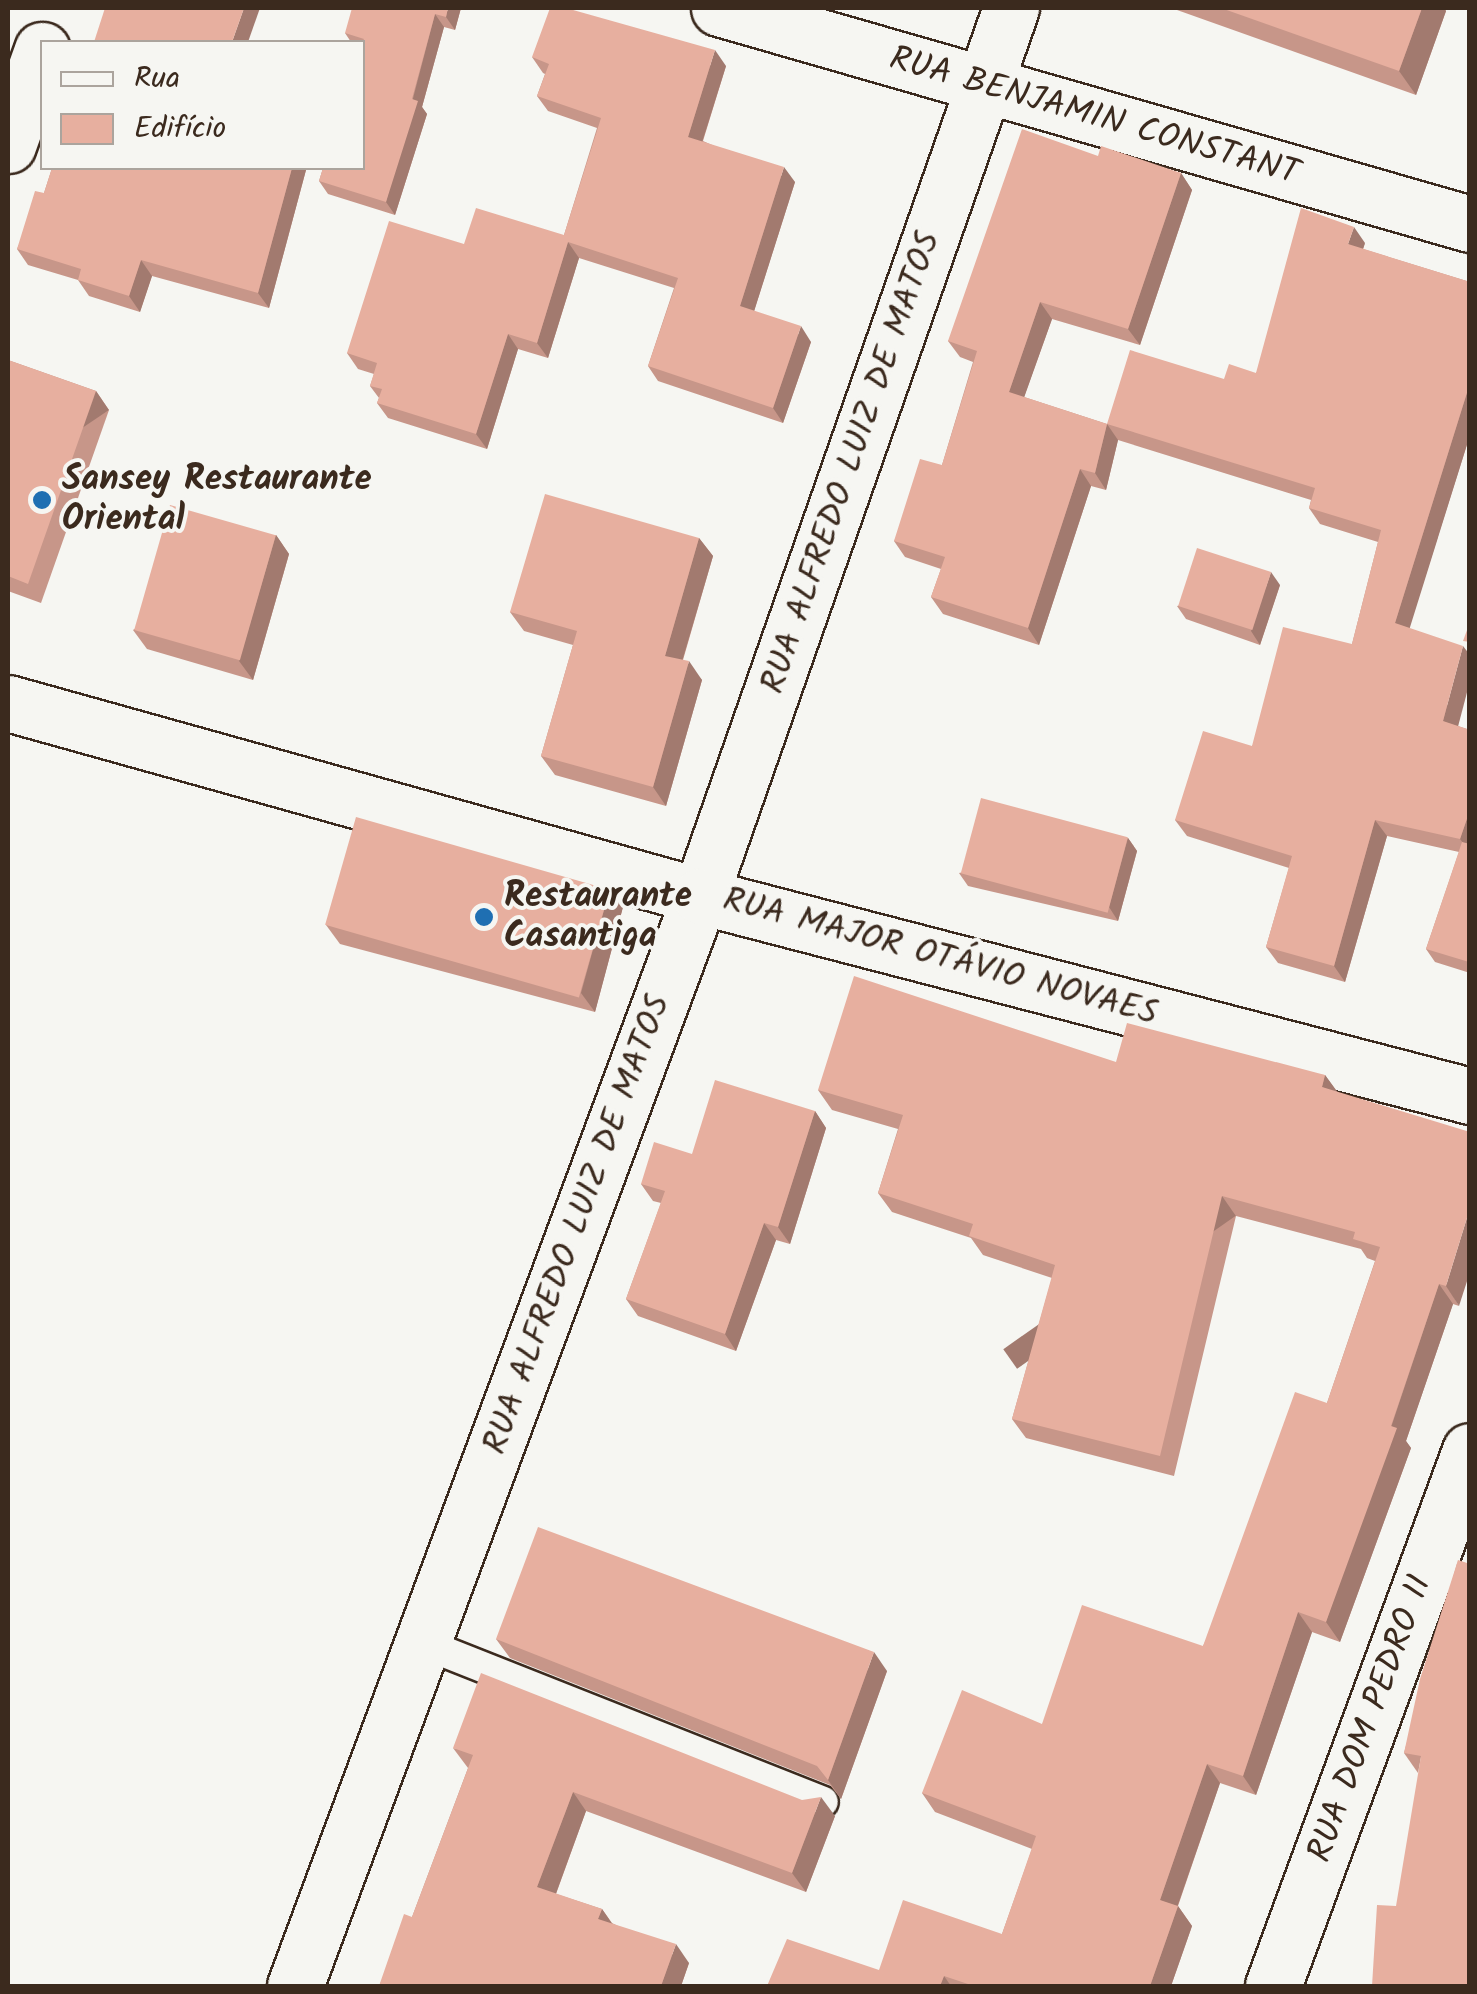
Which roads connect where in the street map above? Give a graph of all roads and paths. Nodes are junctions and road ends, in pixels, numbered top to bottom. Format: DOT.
graph roads {
  1 [pos="58,8"];
  2 [pos="720,8"];
  3 [pos="1011,8"];
  4 [pos="46,40"];
  5 [pos="40,56"];
  6 [pos="984,86"];
  7 [pos="8,145"];
  8 [pos="1470,224"];
  9 [pos="8,703"];
  10 [pos="700,896"];
  11 [pos="1470,1096"];
  12 [pos="1470,1451"];
  13 [pos="422,1642"];
  14 [pos="822,1802"];
  15 [pos="295,1986"];
  16 [pos="1273,1986"];
  1 -- 4 [label="street"];
  2 -- 6 [label="street, RUA BENJAMIN CONSTANT"];
  3 -- 6 [label="street, RUA ALFREDO LUIZ DE MATOS"];
  5 -- 7 [label="street"];
  6 -- 8 [label="street, RUA BENJAMIN CONSTANT"];
  6 -- 10 [label="street, RUA ALFREDO LUIZ DE MATOS"];
  9 -- 10 [label="street, RUA MAJOR OTÁVIO NOVAES"];
  10 -- 11 [label="street, RUA MAJOR OTÁVIO NOVAES"];
  10 -- 13 [label="street, RUA ALFREDO LUIZ DE MATOS"];
  12 -- 16 [label="street, RUA DOM PEDRO II"];
  13 -- 14 [label="lane"];
  13 -- 15 [label="street, RUA ALFREDO LUIZ DE MATOS"];
}
